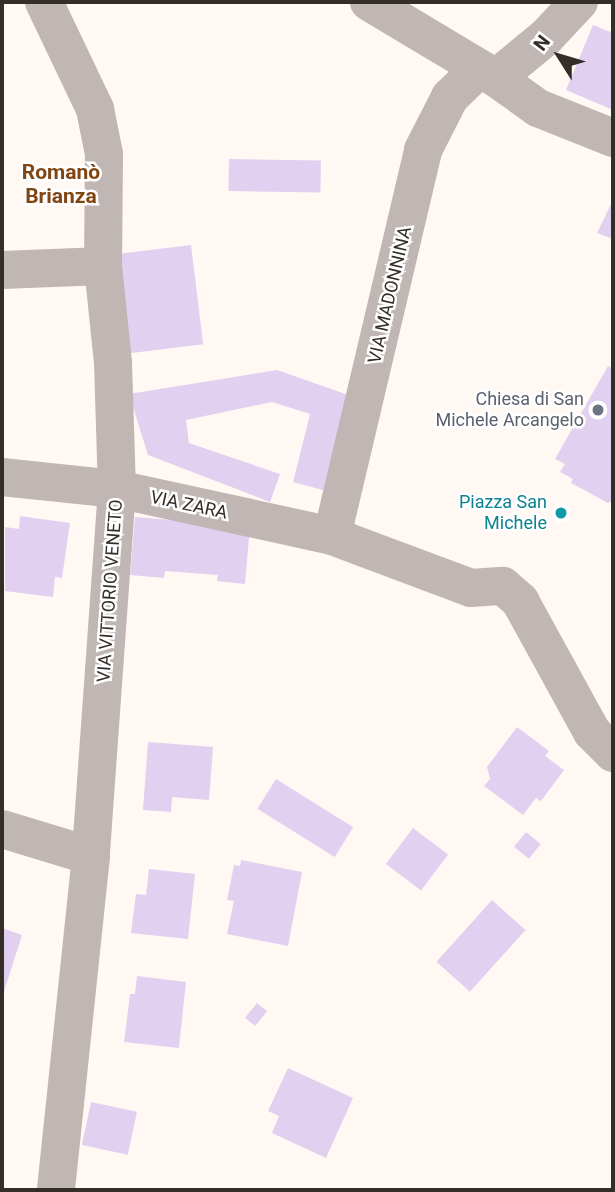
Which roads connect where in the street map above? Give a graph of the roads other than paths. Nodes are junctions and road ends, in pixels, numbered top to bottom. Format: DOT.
graph roads {
  1 [pos="44,2"];
  2 [pos="369,2"];
  3 [pos="579,2"];
  4 [pos="488,73"];
  5 [pos="613,138"];
  6 [pos="103,267"];
  7 [pos="2,270"];
  8 [pos="2,477"];
  9 [pos="117,489"];
  10 [pos="332,536"];
  11 [pos="613,753"];
  12 [pos="2,829"];
  13 [pos="91,856"];
  14 [pos="56,1190"];
  1 -- 6 [label="street, VIA VITTORIO VENETO"];
  2 -- 4 [label="street"];
  3 -- 4 [label="street, VIA MADONNINA"];
  4 -- 5 [label="street"];
  4 -- 10 [label="street, VIA MADONNINA"];
  6 -- 7 [label="street"];
  6 -- 9 [label="street, VIA VITTORIO VENETO"];
  8 -- 9 [label="street, VIA ZARA"];
  9 -- 10 [label="street, VIA ZARA"];
  9 -- 13 [label="street, VIA VITTORIO VENETO"];
  10 -- 11 [label="street, VIA ZARA"];
  12 -- 13 [label="street"];
  13 -- 14 [label="street, VIA VITTORIO VENETO"];
}
